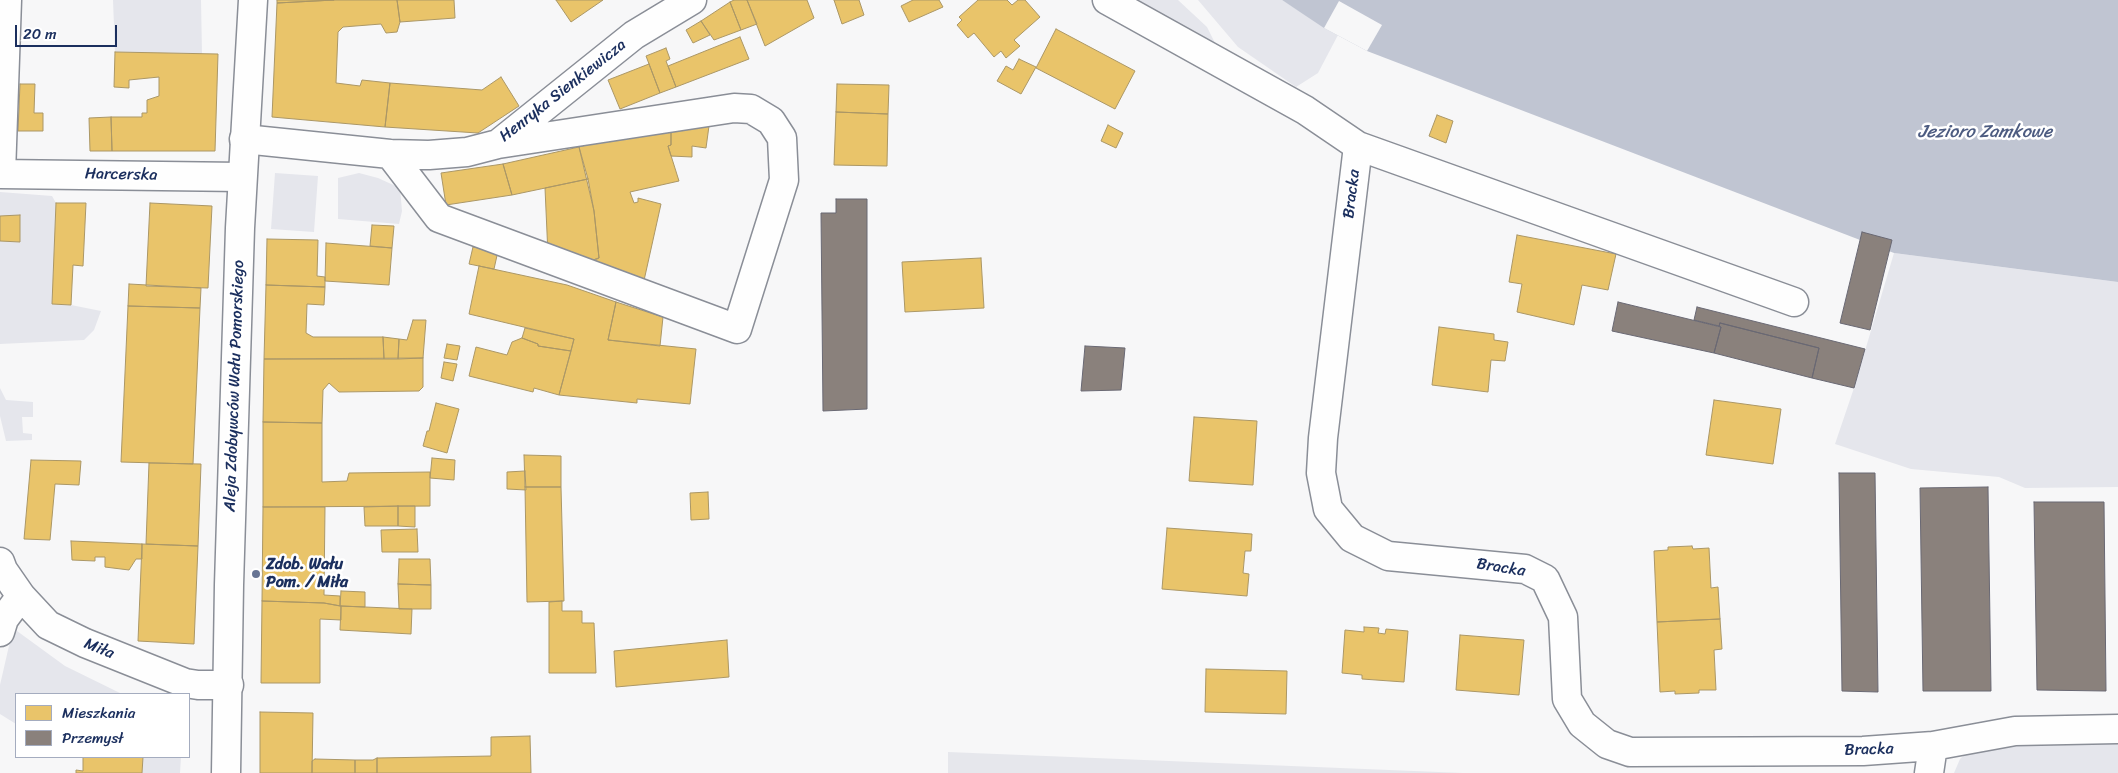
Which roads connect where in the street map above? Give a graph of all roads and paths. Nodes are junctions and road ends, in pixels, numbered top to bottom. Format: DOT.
graph roads {
  1 [pos="8,0"];
  2 [pos="253,0"];
  3 [pos="692,0"];
  4 [pos="1107,0"];
  5 [pos="244,139"];
  6 [pos="498,144"];
  7 [pos="1358,146"];
  8 [pos="390,154"];
  9 [pos="0,174"];
  10 [pos="242,177"];
  11 [pos="1794,302"];
  12 [pos="0,562"];
  13 [pos="22,596"];
  14 [pos="0,632"];
  15 [pos="228,685"];
  16 [pos="2118,729"];
  17 [pos="1933,746"];
  18 [pos="226,773"];
  19 [pos="1930,773"];
  1 -- 9 [label="street"];
  2 -- 5 [label="street, Aleja Zdobywców Wału Pomorskiego"];
  3 -- 6 [label="street, Henryka Sienkiewicza"];
  4 -- 7 [label="street, Bracka"];
  5 -- 8 [label="street, Henryka Sienkiewicza"];
  5 -- 10 [label="street, Aleja Zdobywców Wału Pomorskiego"];
  6 -- 8 [label="street, Henryka Sienkiewicza"];
  6 -- 8 [label="street"];
  7 -- 11 [label="street, Bracka"];
  7 -- 17 [label="street, Bracka"];
  9 -- 10 [label="street, Harcerska"];
  10 -- 15 [label="street, Aleja Zdobywców Wału Pomorskiego"];
  12 -- 13 [label="street, Miła"];
  13 -- 14 [label="street"];
  13 -- 15 [label="street, Miła"];
  15 -- 18 [label="street, Aleja Zdobywców Wału Pomorskiego"];
  16 -- 17 [label="street, Bracka"];
  17 -- 19 [label="street"];
}
